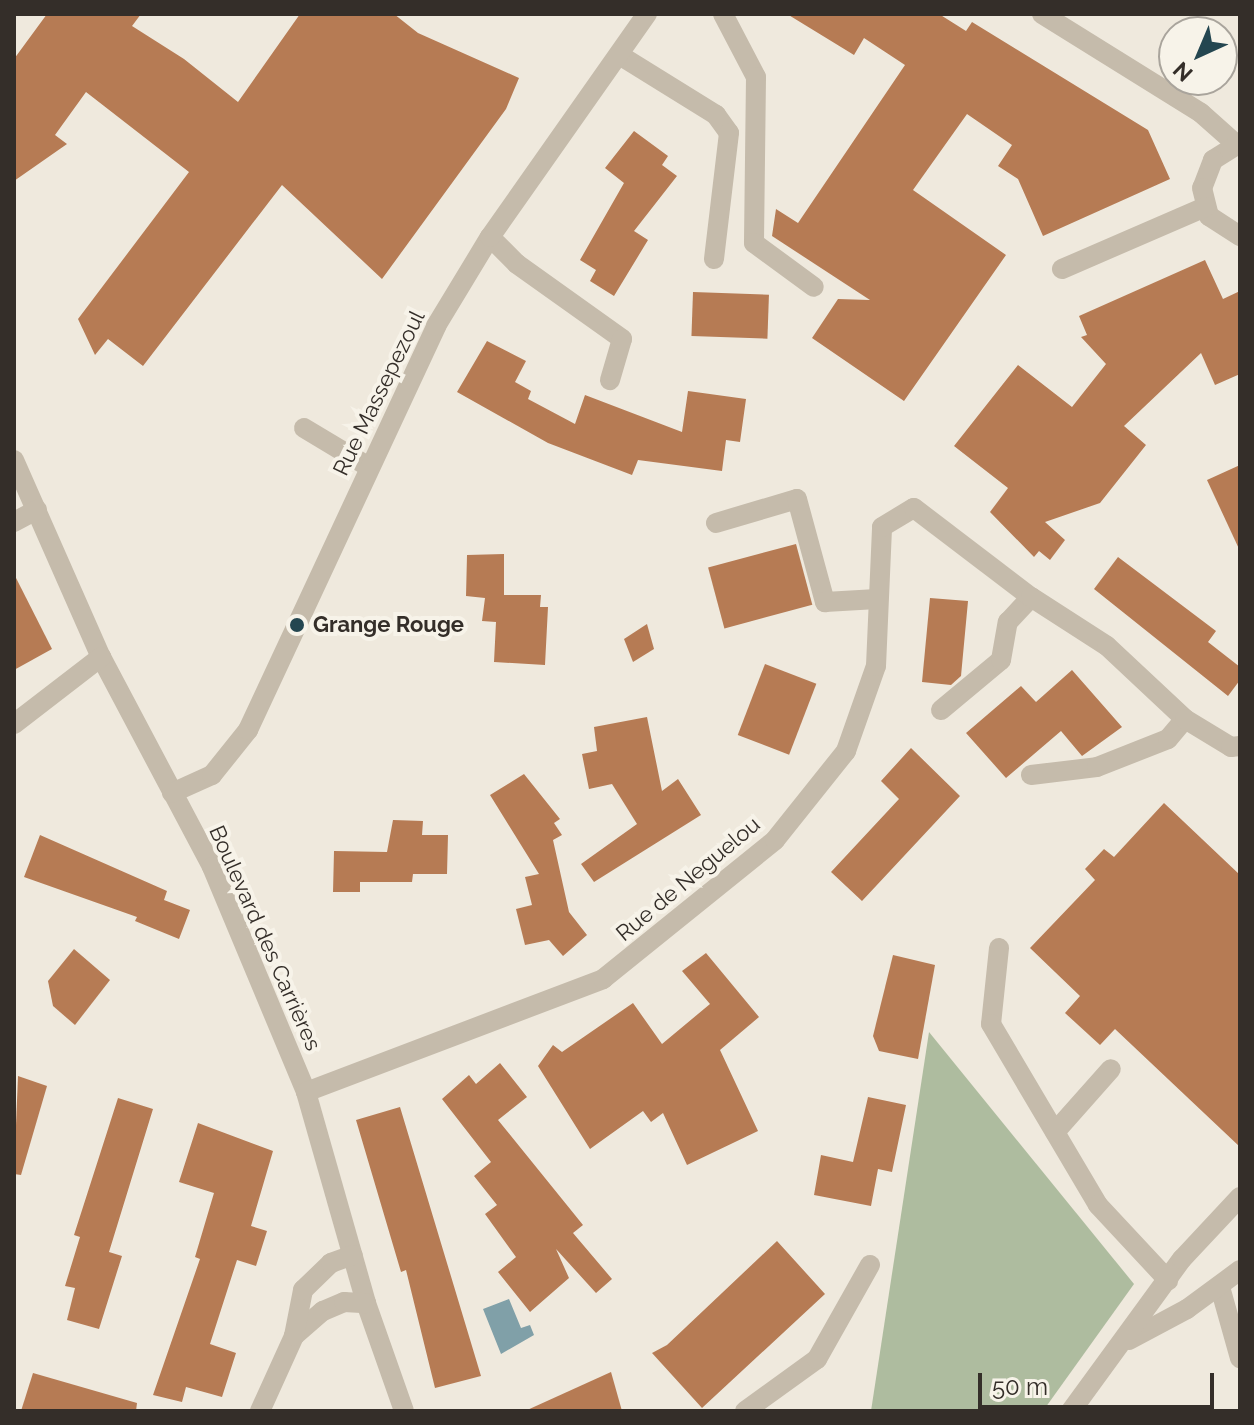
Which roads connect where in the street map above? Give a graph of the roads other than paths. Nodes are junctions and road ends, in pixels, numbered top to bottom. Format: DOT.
graph roads {
  1 [pos="647,14"];
  2 [pos="723,14"];
  3 [pos="1042,14"];
  4 [pos="621,56"];
  5 [pos="1239,144"];
  6 [pos="1205,207"];
  7 [pos="1240,236"];
  8 [pos="490,237"];
  9 [pos="714,259"];
  10 [pos="1062,269"];
  11 [pos="814,287"];
  12 [pos="610,380"];
  13 [pos="304,428"];
  14 [pos="14,460"];
  15 [pos="369,467"];
  16 [pos="37,510"];
  17 [pos="14,522"];
  18 [pos="716,523"];
  19 [pos="1031,597"];
  20 [pos="877,599"];
  21 [pos="101,657"];
  22 [pos="941,710"];
  23 [pos="1185,719"];
  24 [pos="14,724"];
  25 [pos="1240,746"];
  26 [pos="1031,775"];
  27 [pos="172,793"];
  28 [pos="999,948"];
  29 [pos="1111,1069"];
  30 [pos="306,1092"];
  31 [pos="1055,1132"];
  32 [pos="1240,1197"];
  33 [pos="353,1255"];
  34 [pos="870,1265"];
  35 [pos="1240,1270"];
  36 [pos="1168,1280"];
  37 [pos="1220,1287"];
  38 [pos="366,1303"];
  39 [pos="294,1336"];
  40 [pos="1126,1342"];
  41 [pos="1240,1358"];
  42 [pos="260,1411"];
  43 [pos="404,1411"];
  44 [pos="745,1411"];
  45 [pos="1071,1411"];
  1 -- 4 [label="street, Rue Massepezoul"];
  2 -- 11 [label="street"];
  3 -- 5 [label="street"];
  4 -- 8 [label="street, Rue Massepezoul"];
  4 -- 9 [label="street"];
  5 -- 6 [label="street"];
  6 -- 7 [label="street"];
  6 -- 10 [label="street"];
  8 -- 12 [label="street"];
  8 -- 15 [label="street, Rue Massepezoul"];
  13 -- 15 [label="street"];
  14 -- 16 [label="street, Boulevard des Carrières"];
  15 -- 27 [label="street, Rue Massepezoul"];
  16 -- 17 [label="street"];
  16 -- 21 [label="street, Boulevard des Carrières"];
  18 -- 20 [label="street"];
  19 -- 20 [label="street, Rue de Neguelou"];
  19 -- 22 [label="street"];
  19 -- 23 [label="street, Rue de Neguelou"];
  20 -- 30 [label="street, Rue de Neguelou"];
  21 -- 24 [label="street"];
  21 -- 27 [label="street, Boulevard des Carrières"];
  23 -- 25 [label="street, Rue de Neguelou"];
  23 -- 26 [label="street"];
  27 -- 30 [label="street, Boulevard des Carrières"];
  28 -- 31 [label="street"];
  29 -- 31 [label="street"];
  30 -- 33 [label="street, Boulevard des Carrières"];
  31 -- 36 [label="street"];
  32 -- 36 [label="street"];
  33 -- 38 [label="street, Boulevard des Carrières"];
  33 -- 39 [label="street"];
  34 -- 44 [label="street"];
  35 -- 37 [label="street"];
  36 -- 40 [label="street"];
  37 -- 40 [label="street"];
  37 -- 41 [label="street"];
  38 -- 39 [label="street"];
  38 -- 43 [label="street, Boulevard des Carrières"];
  39 -- 42 [label="street"];
  40 -- 45 [label="street"];
}
